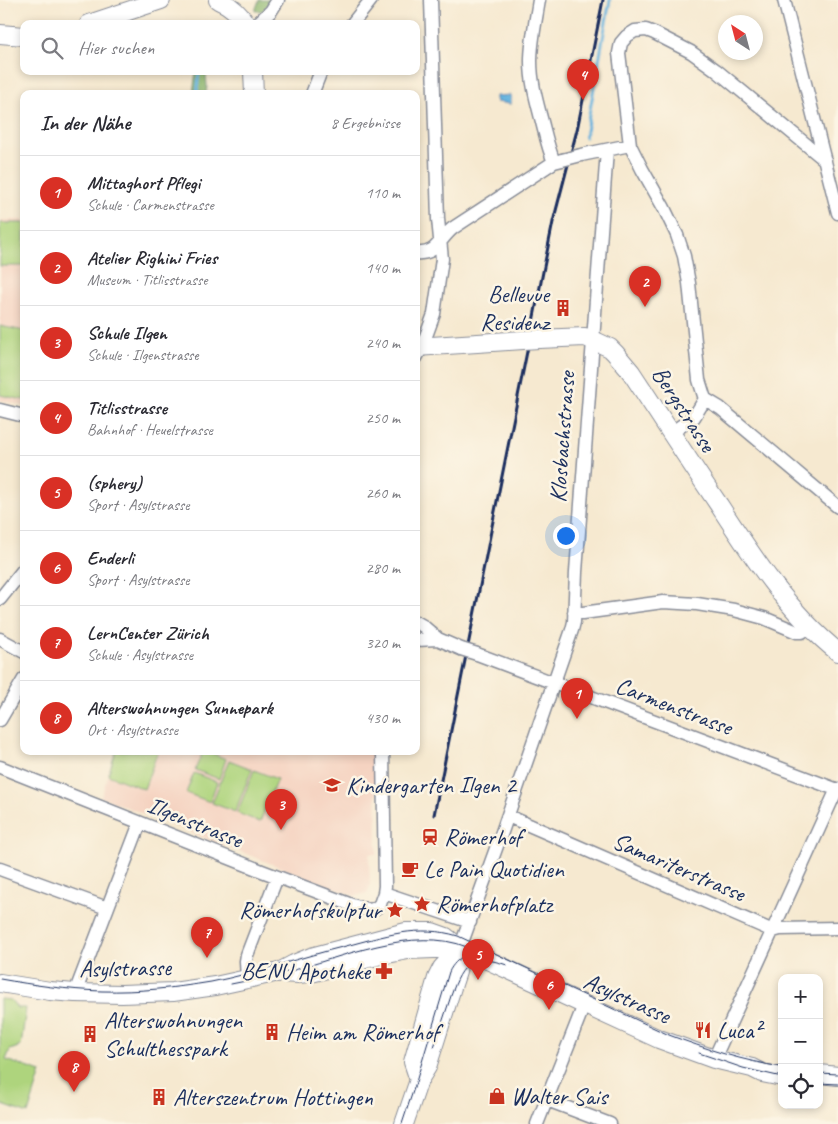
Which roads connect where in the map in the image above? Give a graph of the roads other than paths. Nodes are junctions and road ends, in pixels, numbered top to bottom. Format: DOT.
graph roads {
  1 [pos="161,0"];
  2 [pos="218,0"];
  3 [pos="278,0"];
  4 [pos="372,0"];
  5 [pos="431,0"];
  6 [pos="539,0"];
  7 [pos="784,0"];
  8 [pos="101,20"];
  9 [pos="243,20"];
  10 [pos="261,20"];
  11 [pos="355,20"];
  12 [pos="0,34"];
  13 [pos="20,36"];
  14 [pos="253,75"];
  15 [pos="319,75"];
  16 [pos="254,90"];
  17 [pos="314,90"];
  18 [pos="630,145"];
  19 [pos="607,150"];
  20 [pos="825,160"];
  21 [pos="558,161"];
  22 [pos="833,175"];
  23 [pos="838,213"];
  24 [pos="441,240"];
  25 [pos="420,253"];
  26 [pos="593,340"];
  27 [pos="420,346"];
  28 [pos="420,351"];
  29 [pos="705,399"];
  30 [pos="0,410"];
  31 [pos="20,415"];
  32 [pos="671,433"];
  33 [pos="838,507"];
  34 [pos="20,574"];
  35 [pos="0,599"];
  36 [pos="574,612"];
  37 [pos="420,625"];
  38 [pos="810,625"];
  39 [pos="0,639"];
  40 [pos="438,639"];
  41 [pos="420,640"];
  42 [pos="20,650"];
  43 [pos="838,652"];
  44 [pos="553,683"];
  45 [pos="20,686"];
  46 [pos="0,720"];
  47 [pos="384,755"];
  48 [pos="0,767"];
  49 [pos="838,789"];
  50 [pos="508,816"];
  51 [pos="140,823"];
  52 [pos="0,869"];
  53 [pos="277,877"];
  54 [pos="384,893"];
  55 [pos="108,908"];
  56 [pos="470,922"];
  57 [pos="838,928"];
  58 [pos="772,931"];
  59 [pos="460,948"];
  60 [pos="247,980"];
  61 [pos="0,983"];
  62 [pos="75,993"];
  63 [pos="584,1005"];
  64 [pos="714,1058"];
  65 [pos="752,1068"];
  66 [pos="778,1069"];
  67 [pos="823,1074"];
  68 [pos="778,1076"];
  69 [pos="838,1076"];
  70 [pos="823,1083"];
  71 [pos="838,1085"];
  72 [pos="547,1100"];
  73 [pos="404,1124"];
  74 [pos="537,1124"];
  75 [pos="610,1124"];
  1 -- 8 [label="main road"];
  2 -- 9 [label="main road"];
  3 -- 10 [label="street"];
  4 -- 11 [label="street"];
  5 -- 24 [label="street"];
  6 -- 21 [label="street"];
  7 -- 20 [label="street"];
  12 -- 13 [label="main road"];
  14 -- 16 [label="main road"];
  15 -- 17 [label="street"];
  18 -- 19 [label="street"];
  18 -- 20 [label="street"];
  18 -- 29 [label="street"];
  19 -- 21 [label="street, bridge"];
  19 -- 26 [label="street, Klosbachstrasse"];
  20 -- 22 [label="street"];
  21 -- 24 [label="street"];
  22 -- 23 [label="street"];
  24 -- 25 [label="street"];
  24 -- 27 [label="street"];
  26 -- 28 [label="main road, Bergstrasse"];
  26 -- 32 [label="main road, Bergstrasse"];
  26 -- 36 [label="street, Klosbachstrasse"];
  29 -- 32 [label="street"];
  29 -- 33 [label="street"];
  30 -- 31 [label="street"];
  32 -- 38 [label="main road, Bergstrasse"];
  34 -- 35 [label="street"];
  36 -- 38 [label="street"];
  36 -- 44 [label="street, Klosbachstrasse"];
  37 -- 40 [label="street, Carmenstrasse"];
  38 -- 43 [label="main road, Bergstrasse"];
  39 -- 42 [label="street"];
  40 -- 41 [label="street"];
  40 -- 44 [label="street, Carmenstrasse, bridge"];
  44 -- 49 [label="street, Carmenstrasse"];
  44 -- 50 [label="street, Klosbachstrasse"];
  45 -- 46 [label="street"];
  47 -- 54 [label="street"];
  48 -- 51 [label="street, Ilgenstrasse"];
  49 -- 58 [label="street"];
  50 -- 56 [label="street, Klosbachstrasse"];
  50 -- 58 [label="street, Samariterstrasse"];
  51 -- 53 [label="street, Ilgenstrasse"];
  51 -- 55 [label="street"];
  52 -- 55 [label="street"];
  53 -- 54 [label="street, Ilgenstrasse"];
  53 -- 60 [label="street"];
  54 -- 56 [label="street"];
  55 -- 62 [label="street"];
  56 -- 59 [label="street, Klosbachstrasse"];
  57 -- 58 [label="street, Samariterstrasse"];
  58 -- 64 [label="street"];
  59 -- 60 [label="main road, Asylstrasse"];
  59 -- 63 [label="main road, Asylstrasse"];
  59 -- 73 [label="main road, Klosbachstrasse"];
  60 -- 62 [label="main road, Asylstrasse"];
  61 -- 62 [label="main road, Asylstrasse"];
  63 -- 64 [label="main road, Asylstrasse"];
  63 -- 72 [label="street"];
  64 -- 65 [label="main road, Asylstrasse"];
  65 -- 66 [label="main road, Asylstrasse"];
  65 -- 68 [label="main road, Asylstrasse"];
  67 -- 69 [label="main road"];
  70 -- 71 [label="main road"];
  72 -- 74 [label="street"];
  72 -- 75 [label="street"];
}
